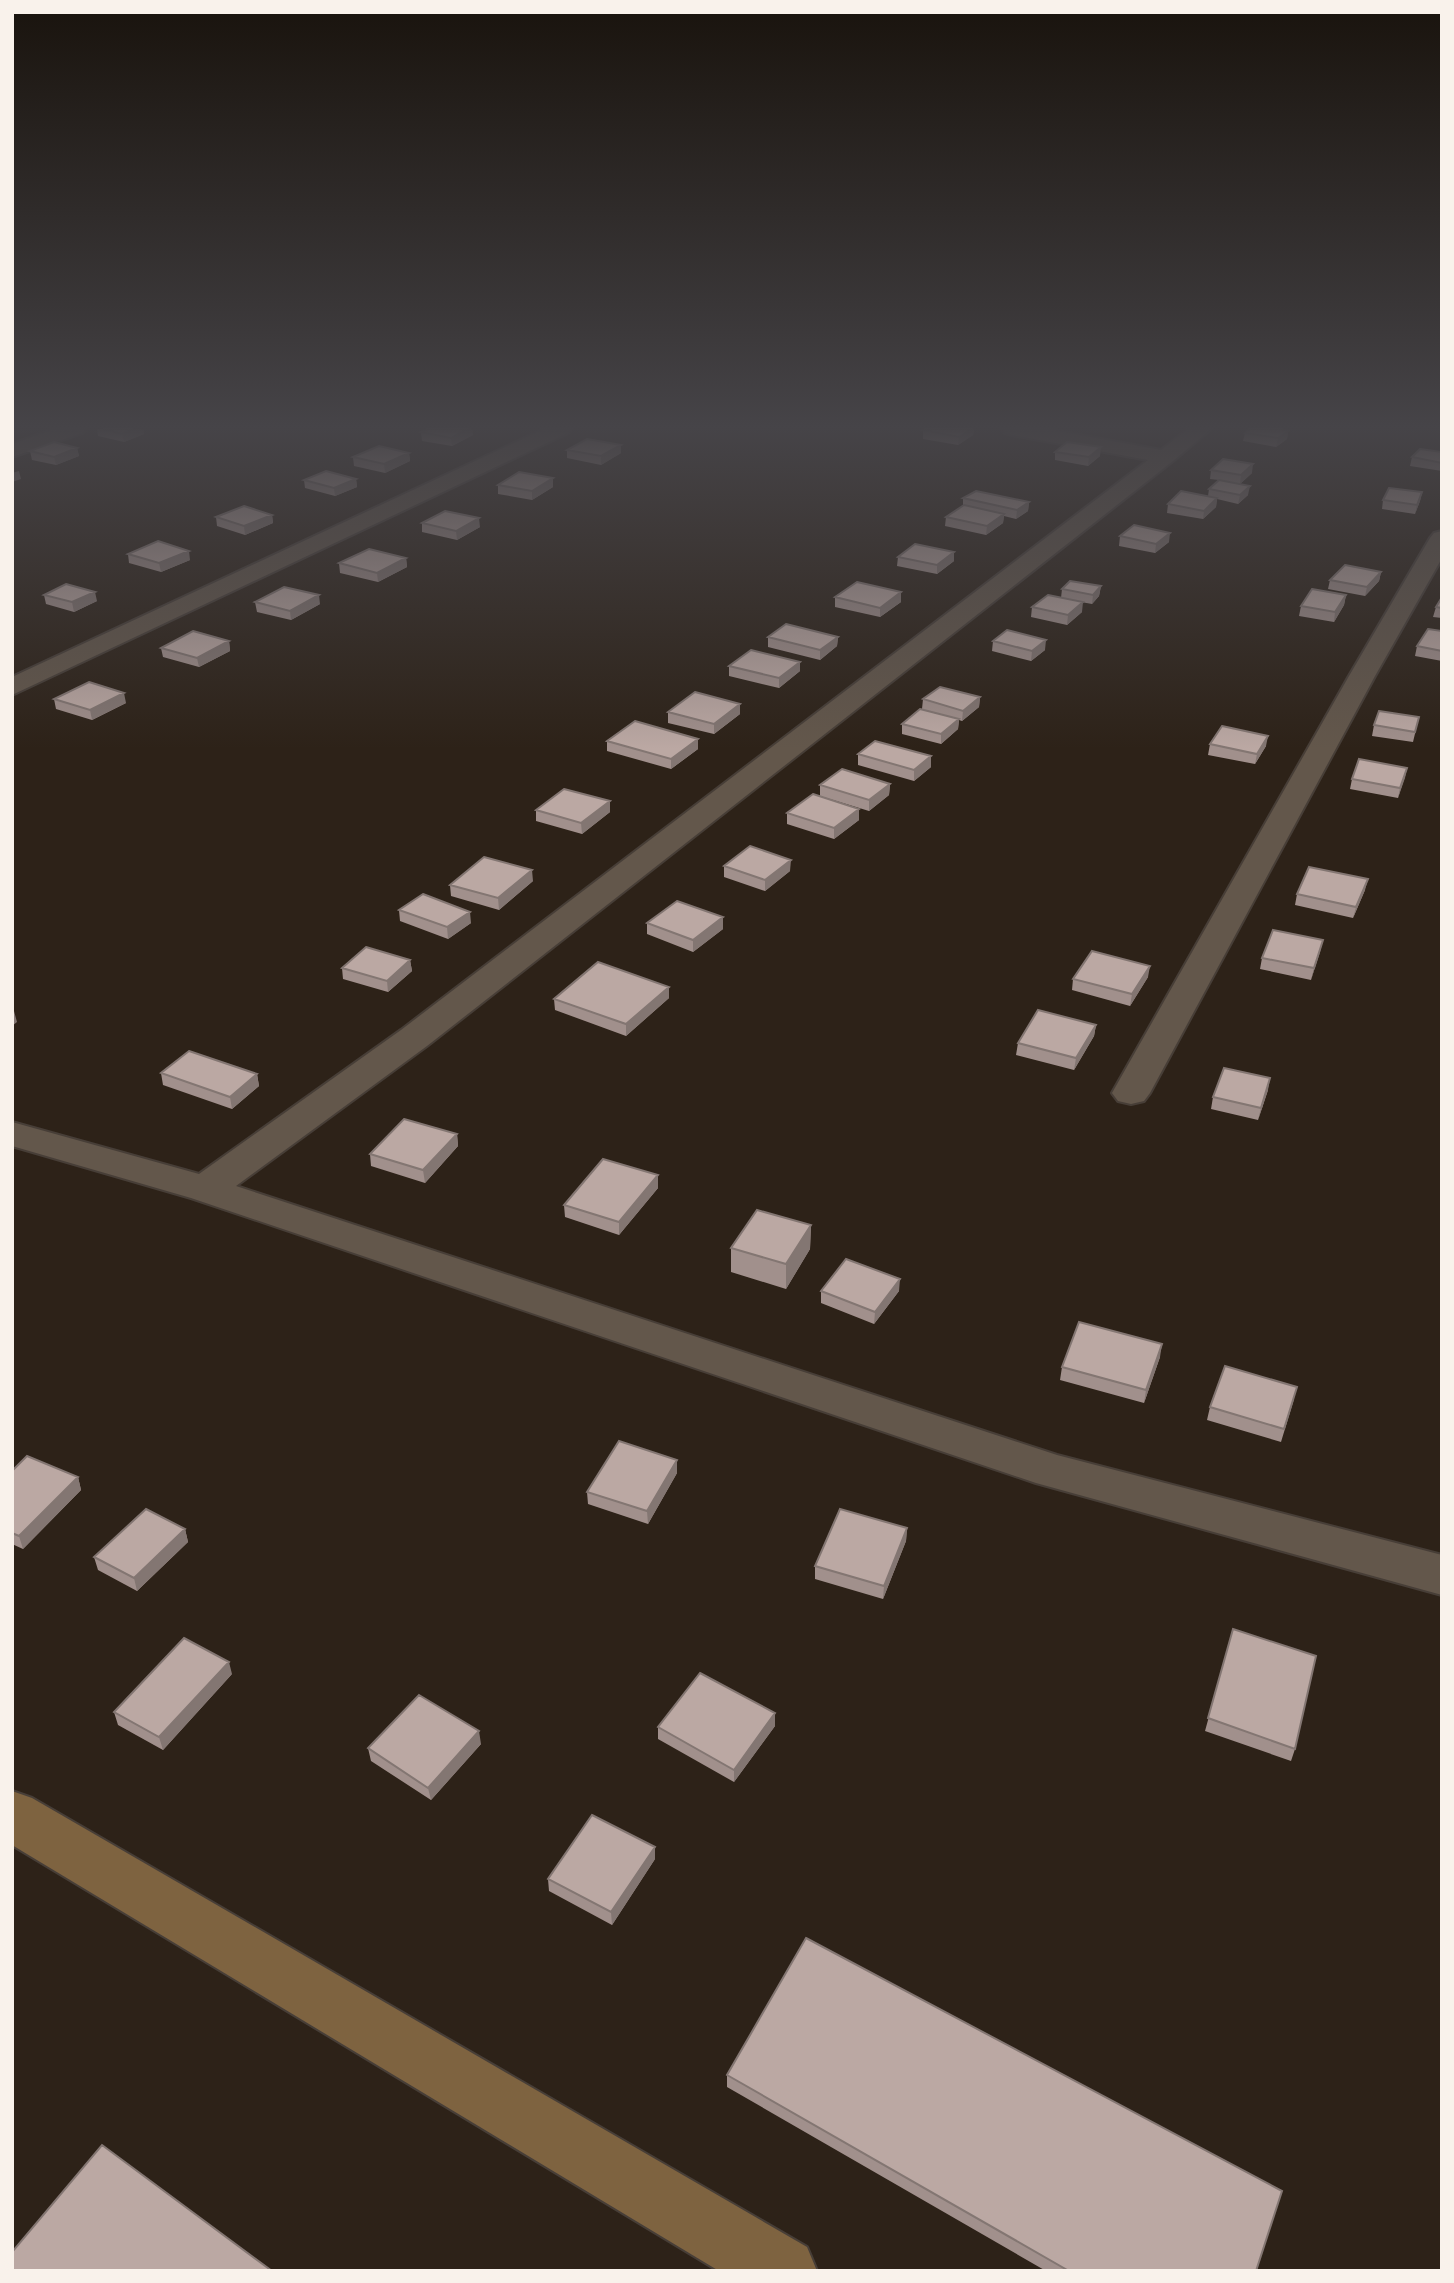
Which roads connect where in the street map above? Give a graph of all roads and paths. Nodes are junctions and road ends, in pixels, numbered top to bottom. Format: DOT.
graph roads {
  1 [pos="334,536"];
  2 [pos="1064,536"];
  3 [pos="1442,538"];
  4 [pos="12,687"];
  5 [pos="1131,1093"];
  6 [pos="12,1134"];
  7 [pos="205,1189"];
  8 [pos="1442,1576"];
  9 [pos="12,1816"];
  10 [pos="783,2271"];
  1 -- 4 [label="street"];
  2 -- 7 [label="street"];
  3 -- 5 [label="street"];
  6 -- 7 [label="street"];
  7 -- 8 [label="street"];
  9 -- 10 [label="street"];
}
